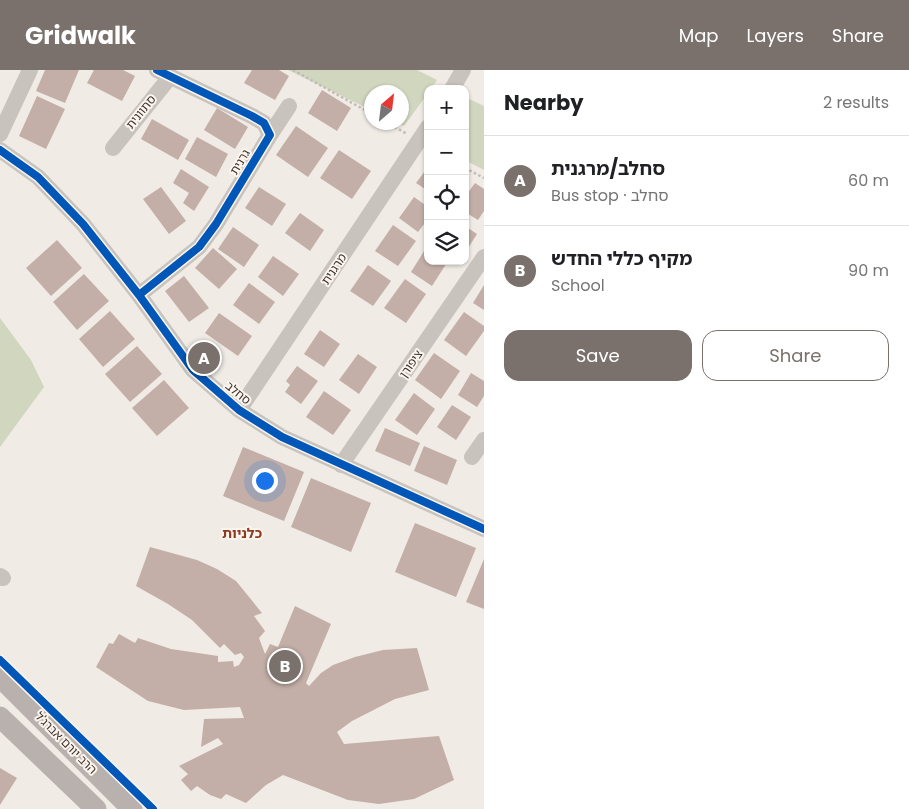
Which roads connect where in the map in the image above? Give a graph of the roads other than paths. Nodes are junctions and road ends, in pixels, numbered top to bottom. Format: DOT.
graph roads {
  1 [pos="30,70"];
  2 [pos="464,70"];
  3 [pos="164,73"];
  4 [pos="455,85"];
  5 [pos="289,106"];
  6 [pos="426,130"];
  7 [pos="0,134"];
  8 [pos="270,135"];
  9 [pos="113,148"];
  10 [pos="0,150"];
  11 [pos="483,262"];
  12 [pos="140,295"];
  13 [pos="239,410"];
  14 [pos="484,440"];
  15 [pos="472,457"];
  16 [pos="341,465"];
  17 [pos="484,528"];
  18 [pos="0,676"];
  19 [pos="0,717"];
  20 [pos="96,809"];
  21 [pos="132,809"];
  1 -- 7 [label="street"];
  2 -- 4 [label="street"];
  3 -- 8 [label="street"];
  3 -- 9 [label="street, סתוונית"];
  5 -- 8 [label="street, גרנית"];
  6 -- 13 [label="street, מרגנית"];
  8 -- 12 [label="street, גרנית"];
  10 -- 12 [label="street, סחלב"];
  11 -- 16 [label="street, ציפורן"];
  12 -- 13 [label="street, סחלב"];
  13 -- 16 [label="street, סחלב"];
  14 -- 15 [label="street"];
  16 -- 17 [label="street, סחלב"];
  18 -- 21 [label="main road, הרב יורם אברג'ל"];
  19 -- 20 [label="main road"];
}
